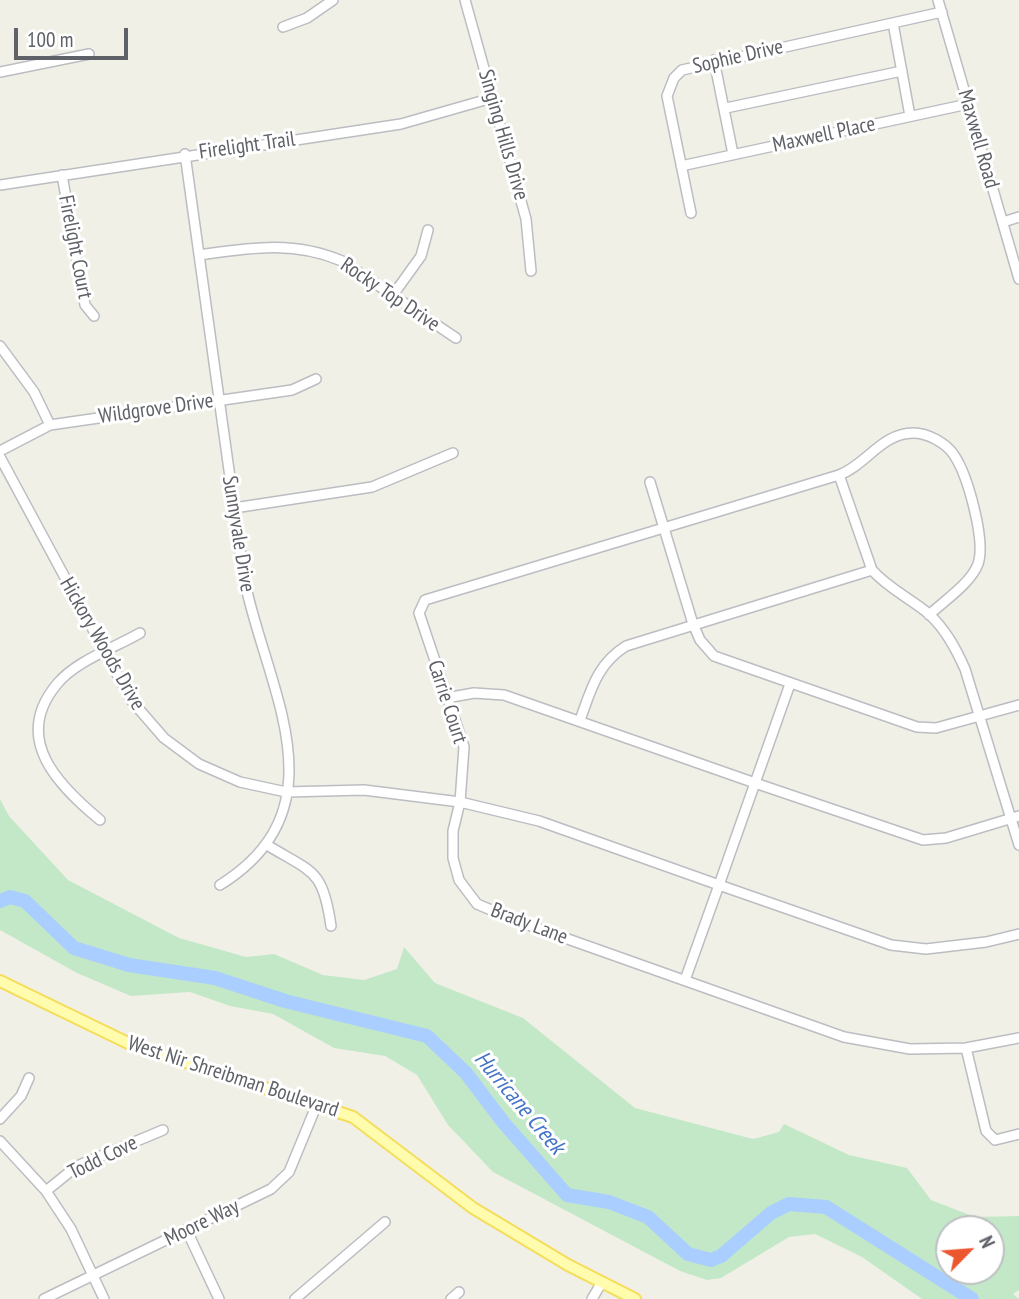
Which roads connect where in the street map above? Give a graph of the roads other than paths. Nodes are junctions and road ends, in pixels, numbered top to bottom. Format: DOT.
graph roads {
  1 [pos="333,0"];
  2 [pos="464,0"];
  3 [pos="938,0"];
  4 [pos="942,12"];
  5 [pos="893,23"];
  6 [pos="283,27"];
  7 [pos="89,54"];
  8 [pos="714,60"];
  9 [pos="902,71"];
  10 [pos="0,72"];
  11 [pos="492,98"];
  12 [pos="968,104"];
  13 [pos="726,107"];
  14 [pos="910,116"];
  15 [pos="185,154"];
  16 [pos="733,154"];
  17 [pos="681,166"];
  18 [pos="62,175"];
  19 [pos="0,185"];
  20 [pos="691,213"];
  21 [pos="1019,217"];
  22 [pos="1003,222"];
  23 [pos="428,230"];
  24 [pos="199,255"];
  25 [pos="531,271"];
  26 [pos="1019,279"];
  27 [pos="393,295"];
  28 [pos="94,316"];
  29 [pos="456,338"];
  30 [pos="0,346"];
  31 [pos="316,379"];
  32 [pos="218,400"];
  33 [pos="50,425"];
  34 [pos="0,452"];
  35 [pos="453,453"];
  36 [pos="0,457"];
  37 [pos="839,475"];
  38 [pos="650,482"];
  39 [pos="234,508"];
  40 [pos="663,527"];
  41 [pos="873,570"];
  42 [pos="929,615"];
  43 [pos="693,624"];
  44 [pos="140,633"];
  45 [pos="104,653"];
  46 [pos="790,684"];
  47 [pos="446,698"];
  48 [pos="1019,705"];
  49 [pos="978,715"];
  50 [pos="580,720"];
  51 [pos="755,783"];
  52 [pos="286,792"];
  53 [pos="460,802"];
  54 [pos="1015,817"];
  55 [pos="100,820"];
  56 [pos="267,845"];
  57 [pos="1019,845"];
  58 [pos="220,885"];
  59 [pos="719,885"];
  60 [pos="331,926"];
  61 [pos="1019,933"];
  62 [pos="685,980"];
  63 [pos="0,981"];
  64 [pos="1019,1038"];
  65 [pos="966,1048"];
  66 [pos="29,1078"];
  67 [pos="317,1104"];
  68 [pos="0,1119"];
  69 [pos="163,1130"];
  70 [pos="1019,1134"];
  71 [pos="0,1140"];
  72 [pos="46,1191"];
  73 [pos="385,1222"];
  74 [pos="187,1231"];
  75 [pos="92,1276"];
  76 [pos="602,1282"];
  77 [pos="459,1292"];
  78 [pos="44,1299"];
  79 [pos="104,1299"];
  80 [pos="219,1299"];
  81 [pos="295,1299"];
  82 [pos="451,1299"];
  83 [pos="592,1299"];
  84 [pos="635,1299"];
  1 -- 6 [label="street"];
  2 -- 11 [label="street, Singing Hills Drive"];
  3 -- 4 [label="street, Maxwell Road"];
  4 -- 5 [label="street, Sophie Drive"];
  4 -- 12 [label="street, Maxwell Road"];
  5 -- 8 [label="street, Sophie Drive"];
  5 -- 9 [label="street"];
  7 -- 10 [label="street"];
  8 -- 13 [label="street"];
  8 -- 17 [label="street, Sophie Drive"];
  9 -- 13 [label="street"];
  9 -- 14 [label="street"];
  11 -- 15 [label="street, Firelight Trail"];
  11 -- 25 [label="street, Singing Hills Drive"];
  12 -- 14 [label="street, Maxwell Place"];
  12 -- 22 [label="street, Maxwell Road"];
  13 -- 16 [label="street"];
  14 -- 16 [label="street, Maxwell Place"];
  15 -- 18 [label="street, Firelight Trail"];
  15 -- 24 [label="street, Sunnyvale Drive"];
  16 -- 17 [label="street, Maxwell Place"];
  17 -- 20 [label="street, Sophie Drive"];
  18 -- 19 [label="street, Firelight Trail"];
  18 -- 28 [label="street, Firelight Court"];
  21 -- 22 [label="street"];
  22 -- 26 [label="street, Maxwell Road"];
  23 -- 27 [label="street"];
  24 -- 27 [label="street, Rocky Top Drive"];
  24 -- 32 [label="street, Sunnyvale Drive"];
  27 -- 29 [label="street, Rocky Top Drive"];
  30 -- 33 [label="street"];
  31 -- 32 [label="street, Wildgrove Drive"];
  32 -- 33 [label="street, Wildgrove Drive"];
  32 -- 39 [label="street, Sunnyvale Drive"];
  33 -- 34 [label="street, Wildgrove Drive"];
  35 -- 39 [label="street"];
  36 -- 45 [label="street, Hickory Woods Drive"];
  37 -- 40 [label="street"];
  37 -- 41 [label="street"];
  37 -- 42 [label="street"];
  38 -- 40 [label="street"];
  39 -- 52 [label="street, Sunnyvale Drive"];
  40 -- 43 [label="street"];
  40 -- 47 [label="street, Carrie Court"];
  41 -- 42 [label="street"];
  41 -- 43 [label="street"];
  42 -- 49 [label="street"];
  43 -- 46 [label="street"];
  43 -- 50 [label="street"];
  44 -- 45 [label="street"];
  45 -- 52 [label="street, Hickory Woods Drive"];
  45 -- 55 [label="street"];
  46 -- 49 [label="street"];
  46 -- 51 [label="street"];
  47 -- 50 [label="street"];
  47 -- 53 [label="street, Carrie Court"];
  48 -- 49 [label="street"];
  49 -- 54 [label="street"];
  50 -- 51 [label="street"];
  51 -- 54 [label="street"];
  51 -- 59 [label="street"];
  52 -- 53 [label="street, Hickory Woods Drive"];
  52 -- 56 [label="street, Sunnyvale Drive"];
  53 -- 59 [label="street, Hickory Woods Drive"];
  53 -- 62 [label="street, Brady Lane"];
  54 -- 57 [label="street"];
  56 -- 58 [label="street, Sunnyvale Drive"];
  56 -- 60 [label="street"];
  59 -- 61 [label="street, Hickory Woods Drive"];
  59 -- 62 [label="street"];
  62 -- 65 [label="street, Brady Lane"];
  63 -- 67 [label="main road, West Nir Shreibman Boulevard"];
  64 -- 65 [label="street, Brady Lane"];
  65 -- 70 [label="street"];
  66 -- 68 [label="street"];
  67 -- 74 [label="street, Moore Way"];
  67 -- 76 [label="main road, West Nir Shreibman Boulevard"];
  69 -- 72 [label="street, Todd Cove"];
  71 -- 72 [label="street"];
  72 -- 75 [label="street"];
  73 -- 81 [label="street"];
  74 -- 75 [label="street, Moore Way"];
  74 -- 80 [label="street"];
  75 -- 78 [label="street, Moore Way"];
  75 -- 79 [label="street"];
  76 -- 83 [label="street"];
  76 -- 84 [label="main road, West Nir Shreibman Boulevard"];
  77 -- 82 [label="street"];
}
